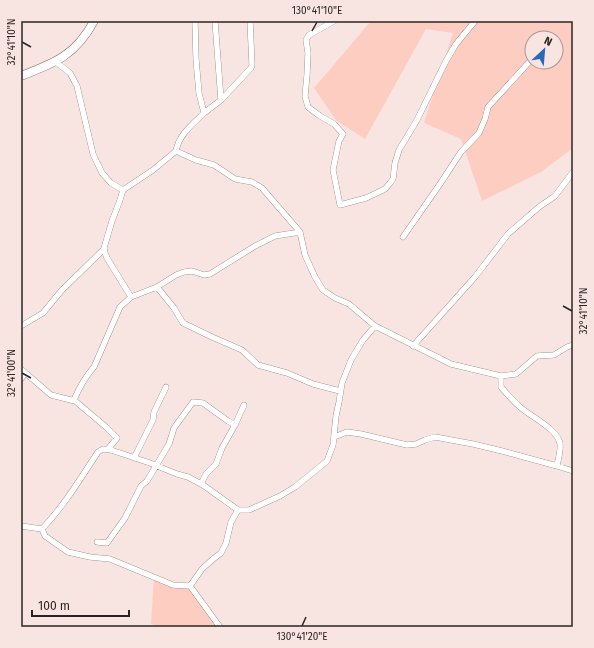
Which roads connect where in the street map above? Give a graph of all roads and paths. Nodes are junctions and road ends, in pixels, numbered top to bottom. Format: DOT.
graph roads {
  1 [pos="94,21"];
  2 [pos="195,21"];
  3 [pos="216,21"];
  4 [pos="250,21"];
  5 [pos="334,21"];
  6 [pos="475,21"];
  7 [pos="56,62"];
  8 [pos="524,68"];
  9 [pos="21,76"];
  10 [pos="221,100"];
  11 [pos="204,113"];
  12 [pos="176,151"];
  13 [pos="573,172"];
  14 [pos="123,190"];
  15 [pos="300,232"];
  16 [pos="403,237"];
  17 [pos="104,250"];
  18 [pos="157,287"];
  19 [pos="131,297"];
  20 [pos="21,326"];
  21 [pos="375,326"];
  22 [pos="573,345"];
  23 [pos="413,346"];
  24 [pos="23,371"];
  25 [pos="501,376"];
  26 [pos="21,379"];
  27 [pos="166,387"];
  28 [pos="340,391"];
  29 [pos="75,401"];
  30 [pos="244,405"];
  31 [pos="235,425"];
  32 [pos="334,437"];
  33 [pos="108,449"];
  34 [pos="134,458"];
  35 [pos="156,466"];
  36 [pos="557,466"];
  37 [pos="573,471"];
  38 [pos="201,484"];
  39 [pos="238,510"];
  40 [pos="21,526"];
  41 [pos="42,529"];
  42 [pos="97,542"];
  43 [pos="190,586"];
  44 [pos="220,627"];
  1 -- 7 [label="street"];
  2 -- 11 [label="street"];
  3 -- 10 [label="street"];
  4 -- 10 [label="street"];
  5 -- 6 [label="street"];
  7 -- 9 [label="street"];
  7 -- 14 [label="street"];
  8 -- 16 [label="street"];
  10 -- 11 [label="street"];
  11 -- 12 [label="street"];
  12 -- 14 [label="street"];
  12 -- 15 [label="street"];
  13 -- 23 [label="street"];
  14 -- 17 [label="street"];
  15 -- 18 [label="street"];
  15 -- 21 [label="street"];
  17 -- 19 [label="street"];
  17 -- 20 [label="street"];
  18 -- 19 [label="street"];
  18 -- 28 [label="street"];
  19 -- 29 [label="street"];
  21 -- 23 [label="street"];
  21 -- 28 [label="street"];
  22 -- 25 [label="street"];
  23 -- 25 [label="street"];
  24 -- 26 [label="street"];
  24 -- 29 [label="street"];
  25 -- 36 [label="street"];
  27 -- 34 [label="street"];
  28 -- 32 [label="street"];
  29 -- 33 [label="street"];
  30 -- 31 [label="street"];
  31 -- 35 [label="street"];
  31 -- 38 [label="street"];
  32 -- 36 [label="street"];
  32 -- 39 [label="street"];
  33 -- 34 [label="street"];
  33 -- 41 [label="street"];
  34 -- 35 [label="street"];
  35 -- 38 [label="street"];
  35 -- 42 [label="street"];
  36 -- 37 [label="street"];
  38 -- 39 [label="street"];
  39 -- 43 [label="street"];
  40 -- 41 [label="street"];
  41 -- 43 [label="street"];
  43 -- 44 [label="street"];
}
